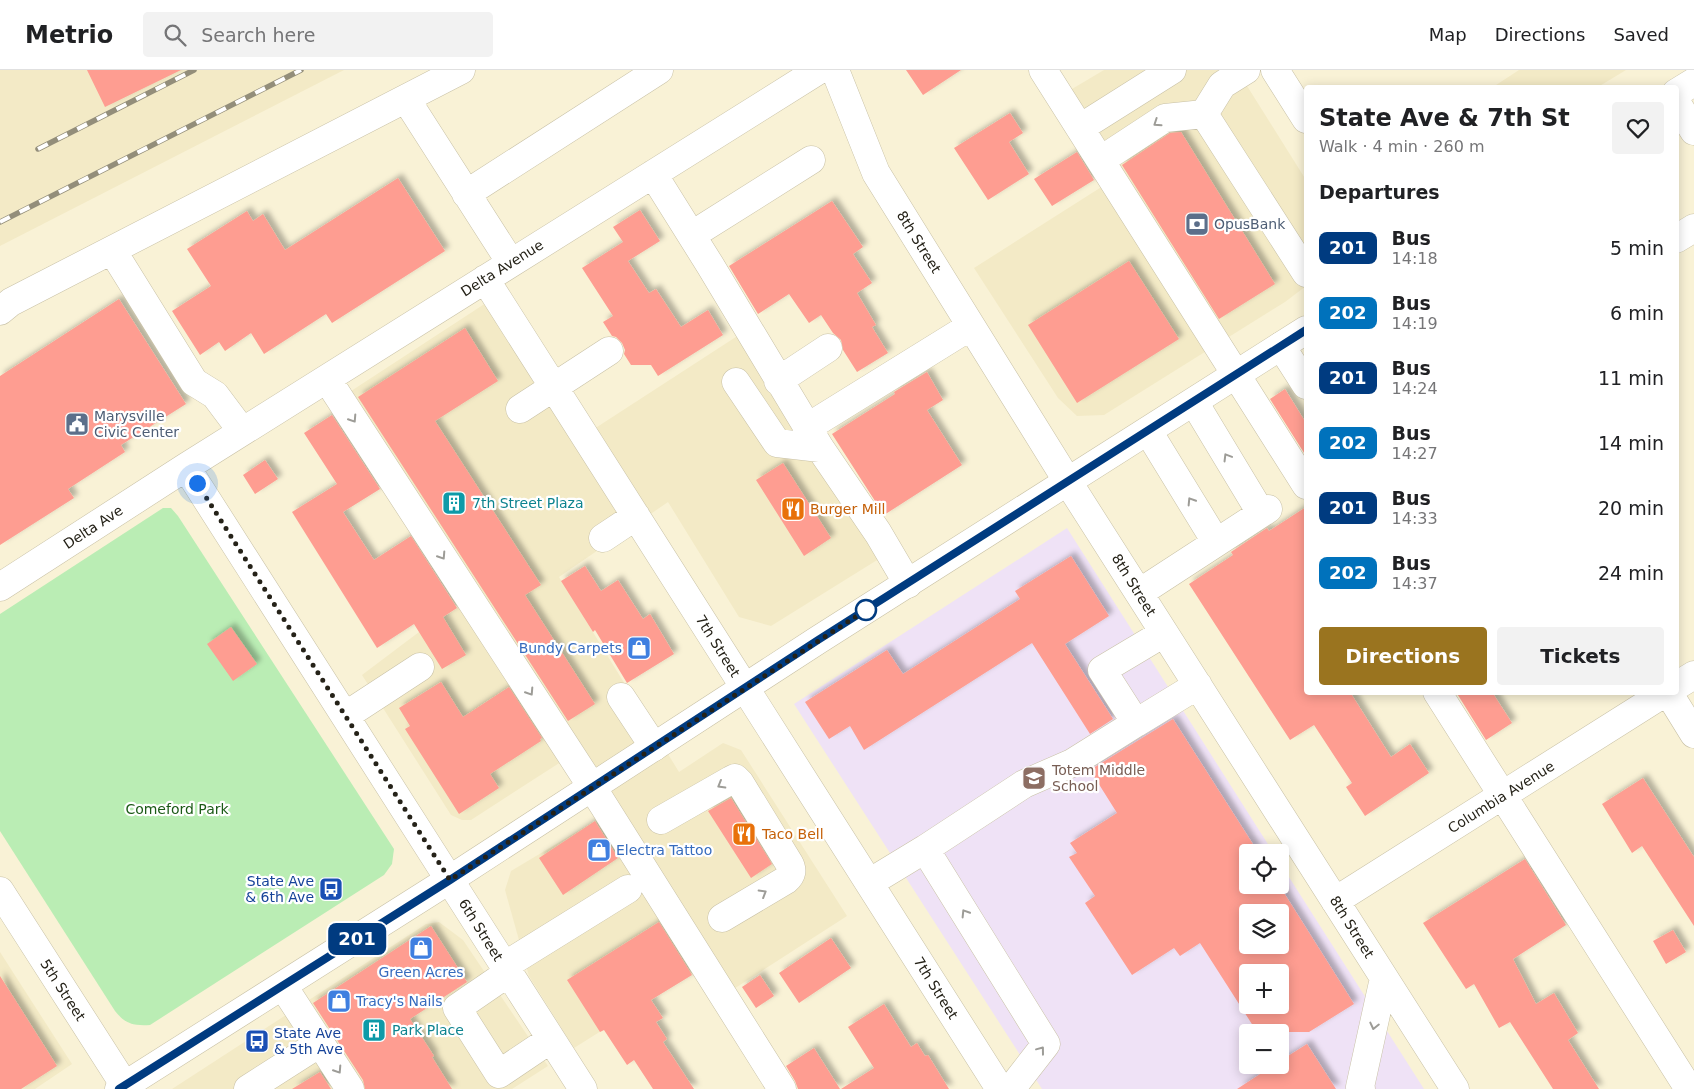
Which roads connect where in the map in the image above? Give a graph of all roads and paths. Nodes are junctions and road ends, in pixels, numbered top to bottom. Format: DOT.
graph roads {
  1 [pos="461,70"];
  2 [pos="658,70"];
  3 [pos="819,70"];
  4 [pos="836,70"];
  5 [pos="1043,70"];
  6 [pos="1172,70"];
  7 [pos="1246,70"];
  8 [pos="1275,70"];
  9 [pos="1694,82"];
  10 [pos="1679,91"];
  11 [pos="406,99"];
  12 [pos="1679,107"];
  13 [pos="1204,114"];
  14 [pos="1304,116"];
  15 [pos="1080,128"];
  16 [pos="1694,131"];
  17 [pos="811,160"];
  18 [pos="1101,160"];
  19 [pos="653,174"];
  20 [pos="466,194"];
  21 [pos="1694,228"];
  22 [pos="692,235"];
  23 [pos="1679,237"];
  24 [pos="112,250"];
  25 [pos="511,263"];
  26 [pos="1304,270"];
  27 [pos="485,279"];
  28 [pos="0,311"];
  29 [pos="971,326"];
  30 [pos="1304,331"];
  31 [pos="1281,346"];
  32 [pos="828,348"];
  33 [pos="609,351"];
  34 [pos="1237,374"];
  35 [pos="327,379"];
  36 [pos="778,380"];
  37 [pos="736,382"];
  38 [pos="1304,383"];
  39 [pos="554,386"];
  40 [pos="1194,402"];
  41 [pos="520,409"];
  42 [pos="242,431"];
  43 [pos="1148,431"];
  44 [pos="814,438"];
  45 [pos="186,467"];
  46 [pos="1068,482"];
  47 [pos="1304,482"];
  48 [pos="636,516"];
  49 [pos="603,538"];
  50 [pos="1216,542"];
  51 [pos="908,584"];
  52 [pos="0,587"];
  53 [pos="1139,593"];
  54 [pos="1164,633"];
  55 [pos="420,667"];
  56 [pos="1694,675"];
  57 [pos="1679,684"];
  58 [pos="1198,685"];
  59 [pos="745,688"];
  60 [pos="1439,695"];
  61 [pos="1662,695"];
  62 [pos="1669,695"];
  63 [pos="621,698"];
  64 [pos="345,716"];
  65 [pos="1136,723"];
  66 [pos="1694,734"];
  67 [pos="654,748"];
  68 [pos="592,788"];
  69 [pos="1502,796"];
  70 [pos="661,820"];
  71 [pos="925,849"];
  72 [pos="450,880"];
  73 [pos="869,883"];
  74 [pos="628,889"];
  75 [pos="1335,901"];
  76 [pos="4,906"];
  77 [pos="722,918"];
  78 [pos="506,970"];
  79 [pos="1384,978"];
  80 [pos="283,986"];
  81 [pos="551,1039"];
  82 [pos="320,1043"];
  83 [pos="123,1088"];
  84 [pos="248,1089"];
  85 [pos="350,1089"];
  86 [pos="583,1089"];
  87 [pos="782,1089"];
  88 [pos="1000,1089"];
  89 [pos="1011,1089"];
  90 [pos="1361,1089"];
  91 [pos="1455,1089"];
  92 [pos="1689,1089"];
  1 -- 11 [label="street"];
  2 -- 20 [label="street"];
  3 -- 19 [label="street, Delta Avenue"];
  4 -- 29 [label="street, 8th Street"];
  5 -- 15 [label="street"];
  6 -- 15 [label="street"];
  7 -- 13 [label="street"];
  8 -- 14 [label="street"];
  9 -- 10 [label="street"];
  11 -- 20 [label="street"];
  11 -- 24 [label="street"];
  12 -- 16 [label="street"];
  13 -- 18 [label="street, one-way"];
  13 -- 26 [label="street"];
  15 -- 18 [label="street"];
  17 -- 22 [label="street"];
  18 -- 34 [label="street"];
  19 -- 22 [label="street"];
  19 -- 25 [label="street, Delta Avenue"];
  20 -- 25 [label="street"];
  21 -- 23 [label="street"];
  22 -- 36 [label="street"];
  24 -- 28 [label="street"];
  24 -- 42 [label="street"];
  25 -- 27 [label="street, Delta Avenue"];
  27 -- 35 [label="street, Delta Avenue"];
  27 -- 39 [label="street, 7th Street"];
  29 -- 44 [label="street"];
  29 -- 46 [label="street, 8th Street"];
  30 -- 31 [label="street"];
  31 -- 34 [label="street"];
  31 -- 38 [label="street"];
  32 -- 36 [label="street"];
  33 -- 39 [label="street"];
  34 -- 40 [label="street"];
  34 -- 47 [label="street"];
  35 -- 42 [label="street, Delta Avenue"];
  35 -- 68 [label="street, one-way"];
  36 -- 44 [label="street"];
  37 -- 44 [label="street"];
  39 -- 41 [label="street"];
  39 -- 48 [label="street, 7th Street"];
  40 -- 43 [label="street"];
  50 -- 40 [label="street, one-way"];
  42 -- 45 [label="street, Delta Avenue"];
  43 -- 46 [label="street"];
  50 -- 43 [label="street, one-way"];
  44 -- 51 [label="street"];
  45 -- 52 [label="street, Delta Ave"];
  45 -- 64 [label="street, 6th Street"];
  46 -- 51 [label="street"];
  46 -- 53 [label="street, 8th Street"];
  48 -- 49 [label="street"];
  48 -- 59 [label="street, 7th Street"];
  50 -- 53 [label="street"];
  51 -- 59 [label="street"];
  53 -- 54 [label="street, 8th Street"];
  54 -- 58 [label="street, 8th Street"];
  54 -- 65 [label="street"];
  55 -- 64 [label="street"];
  56 -- 57 [label="street"];
  58 -- 65 [label="street"];
  58 -- 75 [label="street, 8th Street"];
  59 -- 67 [label="street"];
  59 -- 73 [label="street, 7th Street"];
  60 -- 69 [label="street"];
  61 -- 69 [label="street, Columbia Avenue"];
  62 -- 66 [label="street"];
  63 -- 67 [label="street"];
  64 -- 72 [label="street, 6th Street"];
  65 -- 71 [label="street"];
  67 -- 68 [label="street"];
  68 -- 72 [label="street"];
  68 -- 87 [label="street"];
  69 -- 75 [label="street, Columbia Avenue"];
  69 -- 92 [label="street"];
  77 -- 70 [label="street, one-way"];
  71 -- 73 [label="street"];
  89 -- 71 [label="street, one-way"];
  72 -- 78 [label="street, 6th Street"];
  72 -- 80 [label="street"];
  73 -- 88 [label="street, 7th Street"];
  74 -- 78 [label="street"];
  75 -- 79 [label="street, 8th Street"];
  76 -- 83 [label="street, 5th Street"];
  78 -- 81 [label="street, 6th Street"];
  78 -- 81 [label="street"];
  79 -- 90 [label="street, one-way"];
  79 -- 91 [label="street, 8th Street"];
  80 -- 82 [label="street"];
  80 -- 83 [label="street"];
  81 -- 86 [label="street, 6th Street"];
  82 -- 84 [label="street"];
  82 -- 85 [label="street, one-way"];
}
